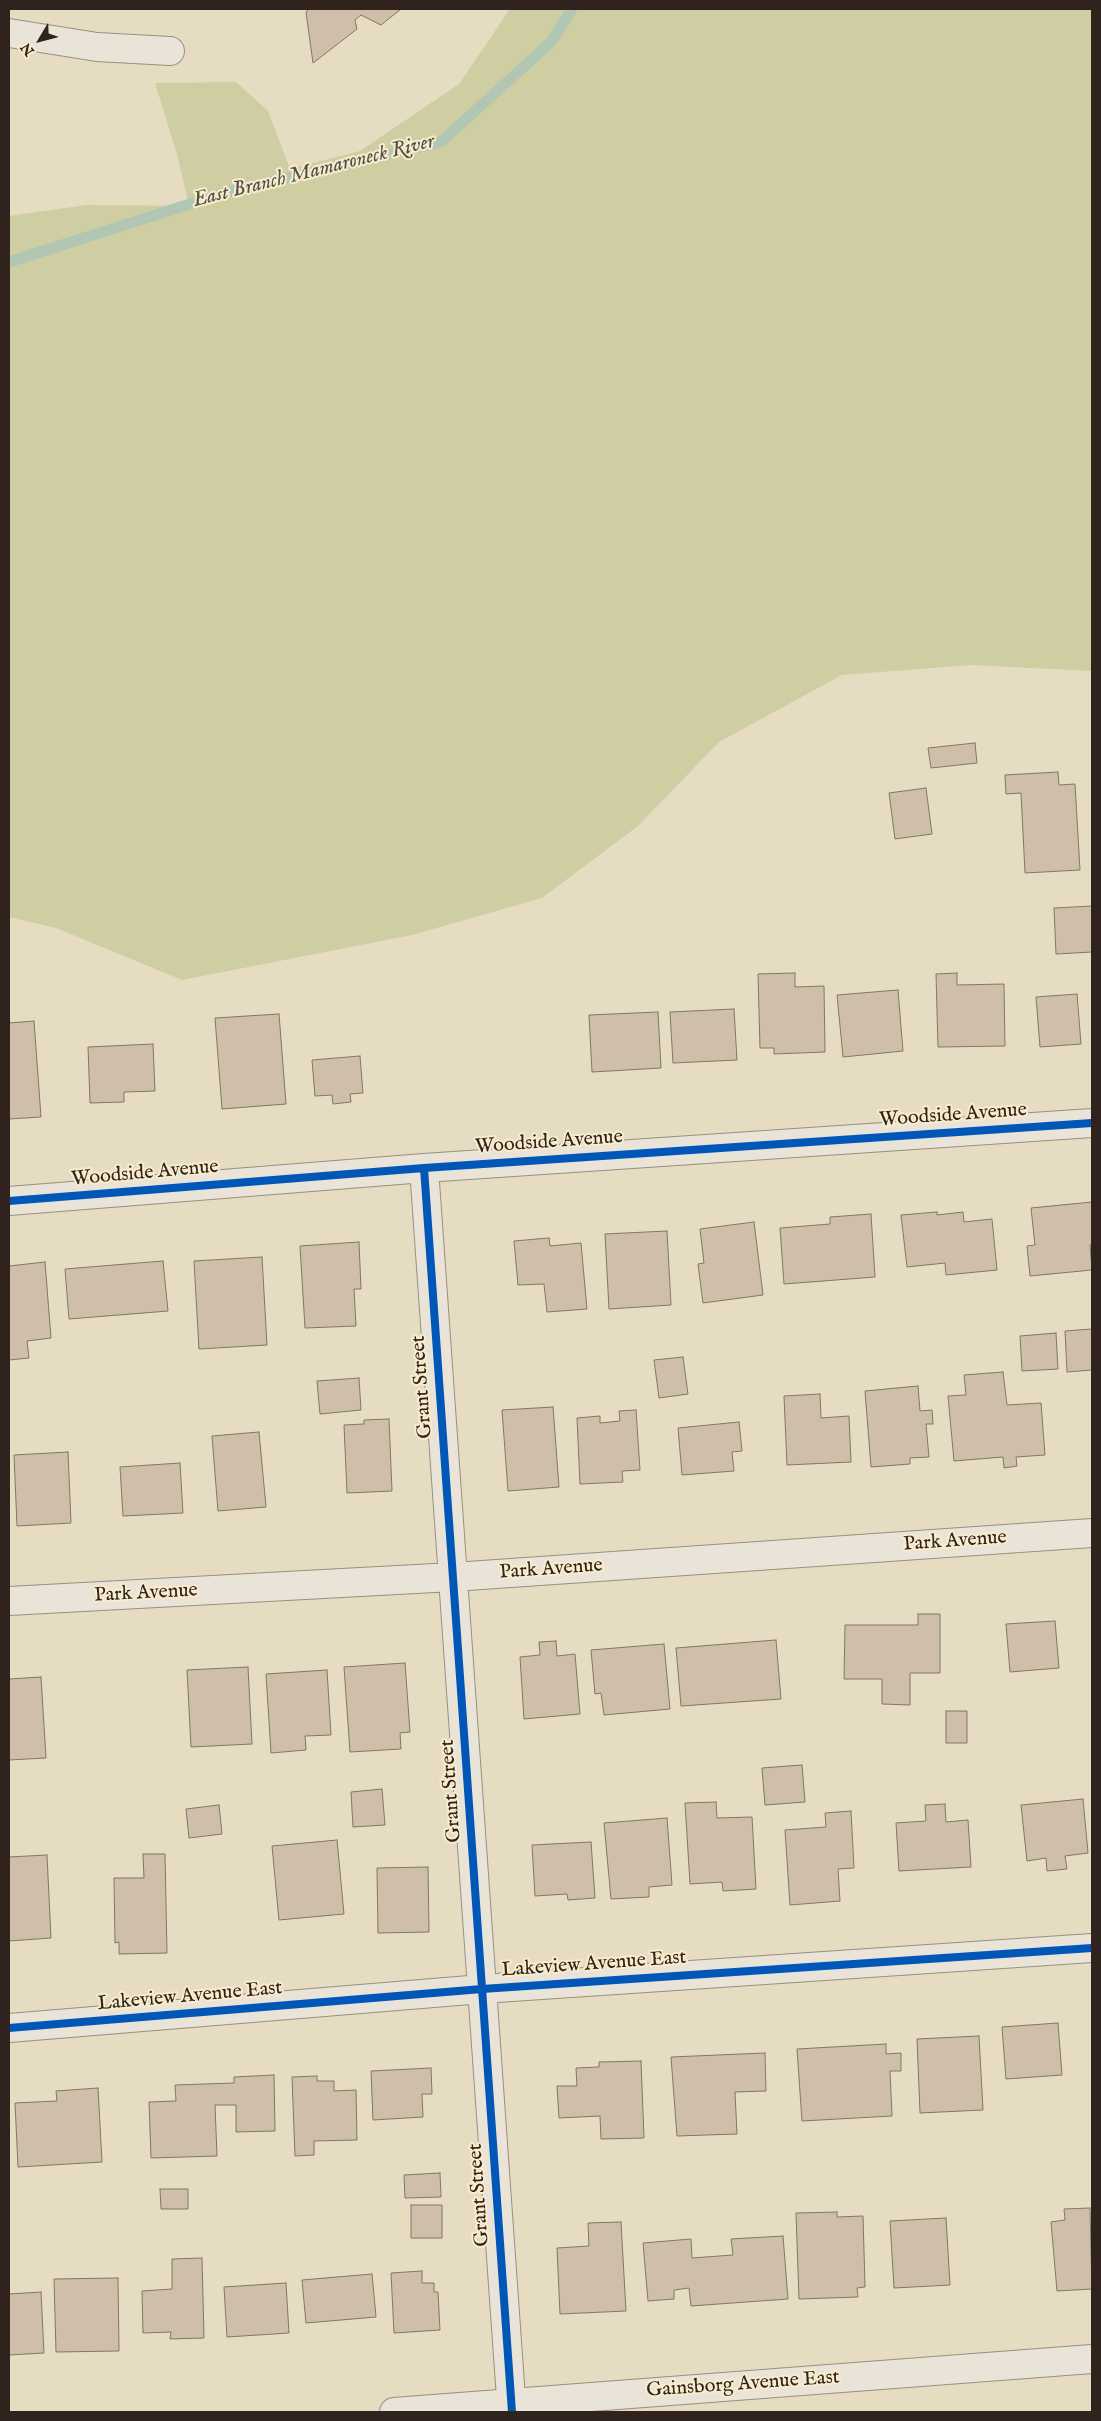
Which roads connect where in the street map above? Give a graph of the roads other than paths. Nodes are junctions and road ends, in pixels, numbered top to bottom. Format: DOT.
graph roads {
  1 [pos="9,33"];
  2 [pos="170,51"];
  3 [pos="1092,1123"];
  4 [pos="424,1168"];
  5 [pos="9,1201"];
  6 [pos="1092,1533"];
  7 [pos="453,1577"];
  8 [pos="9,1602"];
  9 [pos="1092,1948"];
  10 [pos="482,1989"];
  11 [pos="9,2028"];
  12 [pos="1092,2359"];
  13 [pos="512,2407"];
  14 [pos="394,2412"];
  1 -- 2 [label="street"];
  3 -- 4 [label="street, Woodside Avenue"];
  4 -- 5 [label="street, Woodside Avenue"];
  4 -- 7 [label="street, Grant Street"];
  6 -- 7 [label="street, Park Avenue"];
  7 -- 8 [label="street, Park Avenue"];
  7 -- 10 [label="street, Grant Street"];
  9 -- 10 [label="street, Lakeview Avenue East"];
  10 -- 11 [label="street, Lakeview Avenue East"];
  10 -- 13 [label="street, Grant Street"];
  12 -- 13 [label="street, Gainsborg Avenue East"];
  13 -- 14 [label="street, Gainsborg Avenue East"];
}
